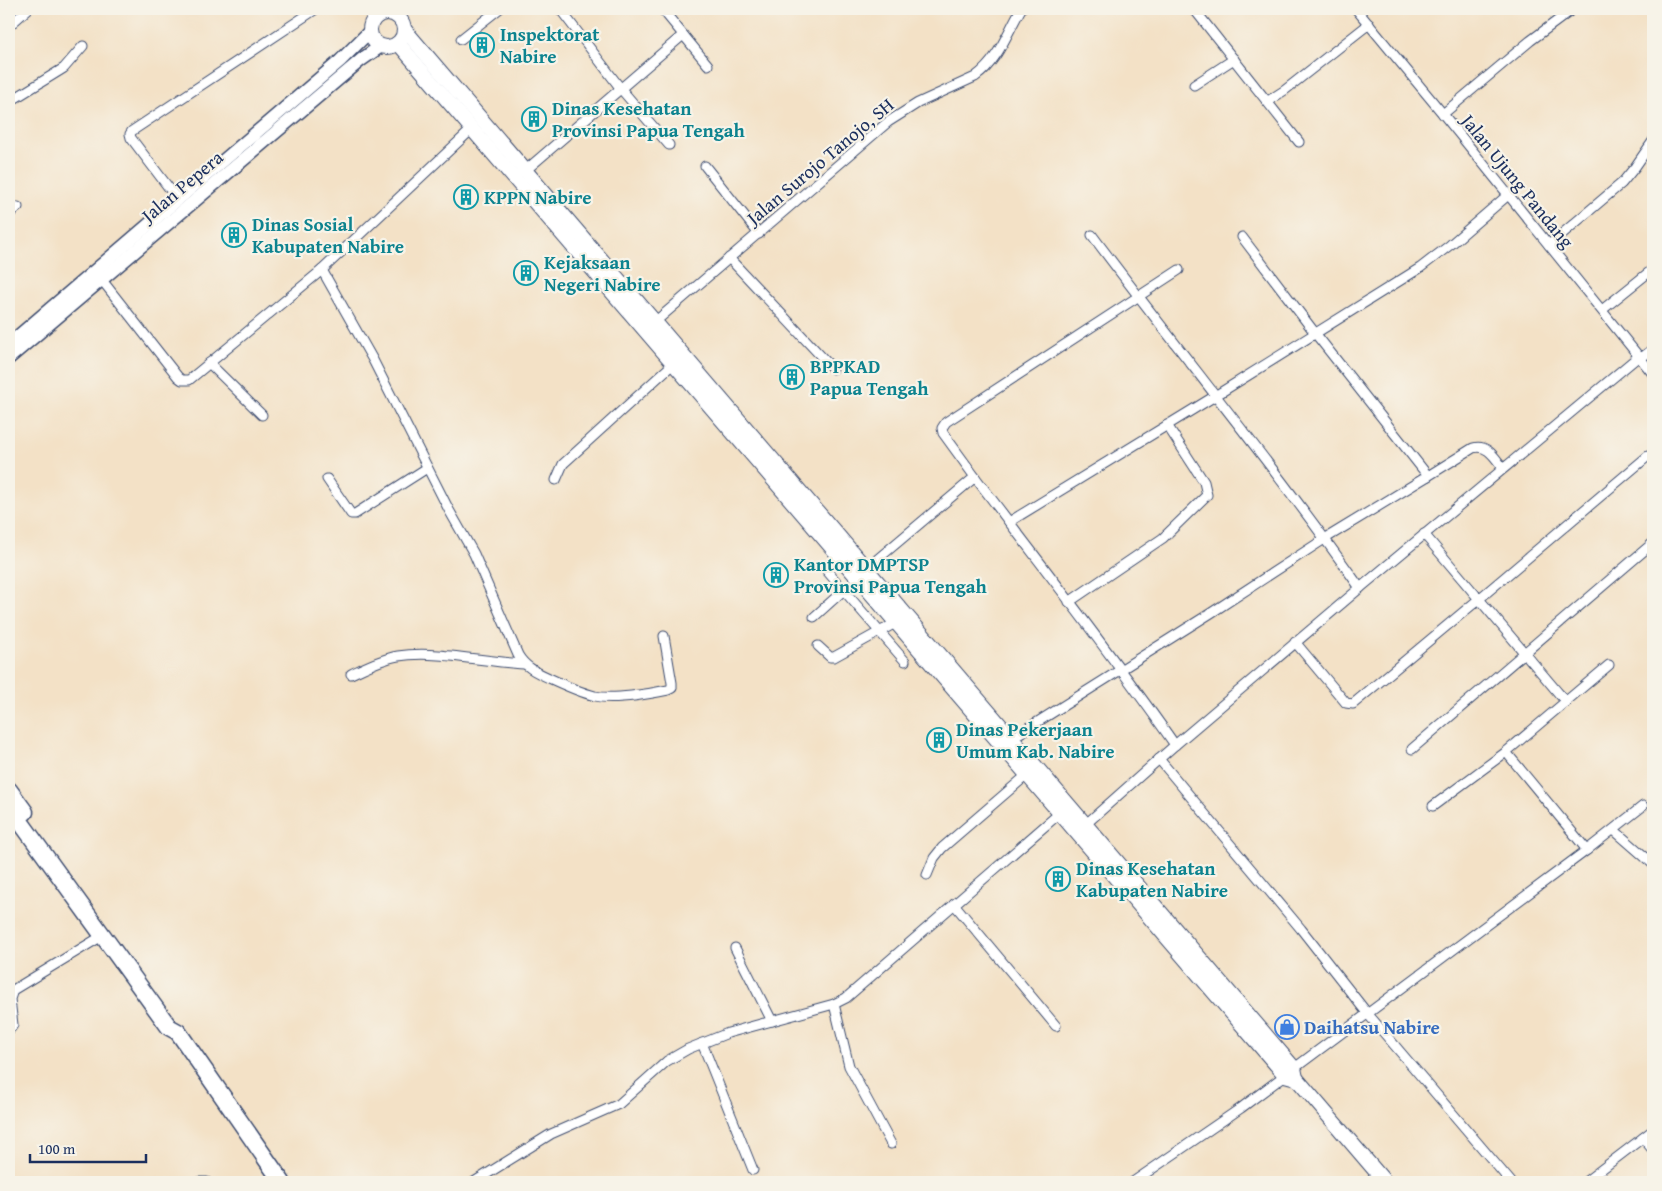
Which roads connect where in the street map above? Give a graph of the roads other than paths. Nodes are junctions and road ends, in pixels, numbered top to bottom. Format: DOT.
graph roads {
  1 [pos="28,9"];
  2 [pos="316,9"];
  3 [pos="499,9"];
  4 [pos="560,9"];
  5 [pos="662,9"];
  6 [pos="1194,9"];
  7 [pos="1356,9"];
  8 [pos="1573,9"];
  9 [pos="382,12"];
  10 [pos="1019,12"];
  11 [pos="1369,24"];
  12 [pos="9,26"];
  13 [pos="404,29"];
  14 [pos="370,31"];
  15 [pos="683,35"];
  16 [pos="460,39"];
  17 [pos="398,43"];
  18 [pos="83,46"];
  19 [pos="381,46"];
  20 [pos="1234,59"];
  21 [pos="708,65"];
  22 [pos="1194,85"];
  23 [pos="621,89"];
  24 [pos="1268,101"];
  25 [pos="9,102"];
  26 [pos="1444,114"];
  27 [pos="472,128"];
  28 [pos="1653,141"];
  29 [pos="1299,142"];
  30 [pos="669,145"];
  31 [pos="238,156"];
  32 [pos="705,166"];
  33 [pos="526,170"];
  34 [pos="1508,194"];
  35 [pos="178,200"];
  36 [pos="18,207"];
  37 [pos="9,214"];
  38 [pos="566,227"];
  39 [pos="759,234"];
  40 [pos="1092,235"];
  41 [pos="1242,237"];
  42 [pos="1549,245"];
  43 [pos="729,258"];
  44 [pos="1653,269"];
  45 [pos="322,270"];
  46 [pos="1179,270"];
  47 [pos="98,275"];
  48 [pos="1138,296"];
  49 [pos="1602,310"];
  50 [pos="656,321"];
  51 [pos="1314,333"];
  52 [pos="9,344"];
  53 [pos="1653,349"];
  54 [pos="1640,357"];
  55 [pos="9,358"];
  56 [pos="210,363"];
  57 [pos="674,364"];
  58 [pos="833,370"];
  59 [pos="1653,374"];
  60 [pos="708,392"];
  61 [pos="1215,396"];
  62 [pos="262,416"];
  63 [pos="1167,425"];
  64 [pos="1648,456"];
  65 [pos="427,468"];
  66 [pos="1503,468"];
  67 [pos="1428,476"];
  68 [pos="975,477"];
  69 [pos="327,479"];
  70 [pos="556,480"];
  71 [pos="1009,522"];
  72 [pos="1424,534"];
  73 [pos="1326,538"];
  74 [pos="1653,543"];
  75 [pos="867,568"];
  76 [pos="827,571"];
  77 [pos="1360,588"];
  78 [pos="844,590"];
  79 [pos="1479,600"];
  80 [pos="1069,602"];
  81 [pos="814,617"];
  82 [pos="902,618"];
  83 [pos="880,632"];
  84 [pos="664,636"];
  85 [pos="1295,642"];
  86 [pos="818,646"];
  87 [pos="1526,653"];
  88 [pos="905,661"];
  89 [pos="524,664"];
  90 [pos="1609,666"];
  91 [pos="1121,668"];
  92 [pos="351,674"];
  93 [pos="1566,702"];
  94 [pos="1012,738"];
  95 [pos="1175,745"];
  96 [pos="1412,749"];
  97 [pos="1506,752"];
  98 [pos="1159,759"];
  99 [pos="1028,774"];
  100 [pos="9,790"];
  101 [pos="9,806"];
  102 [pos="1433,806"];
  103 [pos="1643,806"];
  104 [pos="1061,812"];
  105 [pos="1086,824"];
  106 [pos="1614,830"];
  107 [pos="1587,850"];
  108 [pos="1653,864"];
  109 [pos="926,875"];
  110 [pos="954,904"];
  111 [pos="87,906"];
  112 [pos="102,936"];
  113 [pos="735,948"];
  114 [pos="834,1004"];
  115 [pos="1367,1012"];
  116 [pos="772,1021"];
  117 [pos="1056,1026"];
  118 [pos="11,1028"];
  119 [pos="178,1032"];
  120 [pos="702,1043"];
  121 [pos="1292,1073"];
  122 [pos="1653,1130"];
  123 [pos="1643,1138"];
  124 [pos="891,1144"];
  125 [pos="1653,1150"];
  126 [pos="753,1170"];
  127 [pos="199,1182"];
  128 [pos="207,1182"];
  129 [pos="282,1182"];
  130 [pos="474,1182"];
  131 [pos="1133,1182"];
  132 [pos="1385,1182"];
  133 [pos="1511,1182"];
  134 [pos="1585,1182"];
  1 -- 12 [label="street"];
  2 -- 35 [label="street"];
  3 -- 16 [label="street"];
  4 -- 23 [label="street"];
  5 -- 15 [label="street"];
  6 -- 20 [label="street"];
  7 -- 11 [label="street, Jalan Ujung Pandang"];
  8 -- 26 [label="street"];
  9 -- 13 [label="main road"];
  9 -- 14 [label="main road"];
  10 -- 39 [label="street, Jalan Surojo Tanojo, SH"];
  11 -- 24 [label="street"];
  11 -- 26 [label="street, Jalan Ujung Pandang"];
  13 -- 17 [label="main road"];
  13 -- 33 [label="main road"];
  14 -- 19 [label="main road"];
  14 -- 31 [label="main road, Jalan Pepera"];
  15 -- 21 [label="street"];
  15 -- 23 [label="street"];
  17 -- 19 [label="main road"];
  17 -- 27 [label="main road"];
  18 -- 25 [label="street"];
  19 -- 31 [label="main road, Jalan Pepera"];
  20 -- 22 [label="street"];
  20 -- 24 [label="street"];
  23 -- 30 [label="street"];
  23 -- 33 [label="street"];
  24 -- 29 [label="street"];
  26 -- 34 [label="street, Jalan Ujung Pandang"];
  27 -- 38 [label="main road"];
  27 -- 45 [label="street"];
  28 -- 42 [label="street"];
  31 -- 35 [label="main road, Jalan Pepera"];
  31 -- 47 [label="main road, Jalan Pepera"];
  32 -- 39 [label="street"];
  33 -- 38 [label="main road"];
  34 -- 42 [label="street, Jalan Ujung Pandang"];
  34 -- 51 [label="street"];
  35 -- 47 [label="main road, Jalan Pepera"];
  36 -- 37 [label="street"];
  38 -- 50 [label="main road"];
  38 -- 57 [label="main road"];
  39 -- 43 [label="street, Jalan Surojo Tanojo, SH"];
  40 -- 48 [label="street"];
  41 -- 51 [label="street"];
  42 -- 49 [label="street, Jalan Ujung Pandang"];
  43 -- 50 [label="street, Jalan Surojo Tanojo, SH"];
  43 -- 58 [label="street"];
  44 -- 49 [label="street"];
  45 -- 56 [label="street"];
  45 -- 65 [label="street"];
  46 -- 48 [label="street"];
  47 -- 52 [label="main road, Jalan Pepera"];
  47 -- 55 [label="main road, Jalan Pepera"];
  47 -- 56 [label="street"];
  48 -- 61 [label="street"];
  48 -- 68 [label="street"];
  49 -- 54 [label="street, Jalan Ujung Pandang"];
  50 -- 60 [label="main road"];
  51 -- 61 [label="street"];
  51 -- 67 [label="street"];
  53 -- 54 [label="street"];
  54 -- 59 [label="street, Jalan Ujung Pandang"];
  54 -- 66 [label="street"];
  56 -- 62 [label="street"];
  57 -- 60 [label="main road"];
  57 -- 70 [label="street"];
  60 -- 75 [label="main road"];
  60 -- 82 [label="main road"];
  61 -- 63 [label="street"];
  61 -- 73 [label="street"];
  63 -- 71 [label="street"];
  63 -- 80 [label="street"];
  64 -- 79 [label="street"];
  65 -- 69 [label="street"];
  65 -- 89 [label="street"];
  66 -- 67 [label="street"];
  66 -- 72 [label="street"];
  67 -- 73 [label="street"];
  68 -- 71 [label="street"];
  68 -- 75 [label="street"];
  71 -- 80 [label="street"];
  72 -- 77 [label="street"];
  72 -- 79 [label="street"];
  73 -- 77 [label="street"];
  73 -- 91 [label="street"];
  74 -- 87 [label="street"];
  75 -- 82 [label="main road"];
  76 -- 78 [label="street"];
  77 -- 85 [label="street"];
  78 -- 81 [label="street"];
  78 -- 83 [label="street"];
  79 -- 85 [label="street"];
  79 -- 87 [label="street"];
  80 -- 91 [label="street"];
  82 -- 83 [label="street"];
  82 -- 94 [label="main road"];
  82 -- 99 [label="main road"];
  83 -- 86 [label="street"];
  83 -- 88 [label="street"];
  84 -- 89 [label="street"];
  85 -- 95 [label="street"];
  87 -- 93 [label="street"];
  87 -- 96 [label="street"];
  89 -- 92 [label="street"];
  90 -- 93 [label="street"];
  91 -- 94 [label="street"];
  91 -- 95 [label="street"];
  93 -- 97 [label="street"];
  94 -- 105 [label="main road"];
  95 -- 98 [label="street"];
  97 -- 102 [label="street"];
  97 -- 107 [label="street"];
  98 -- 105 [label="street"];
  98 -- 115 [label="street"];
  99 -- 104 [label="main road"];
  99 -- 109 [label="street"];
  100 -- 111 [label="highway"];
  101 -- 111 [label="highway"];
  103 -- 106 [label="street"];
  104 -- 110 [label="street"];
  104 -- 121 [label="main road"];
  105 -- 121 [label="main road"];
  106 -- 107 [label="street"];
  106 -- 108 [label="street"];
  107 -- 115 [label="street"];
  110 -- 114 [label="street"];
  110 -- 117 [label="street"];
  111 -- 112 [label="highway"];
  111 -- 119 [label="highway"];
  112 -- 118 [label="street"];
  112 -- 119 [label="highway"];
  113 -- 116 [label="street"];
  114 -- 116 [label="street"];
  114 -- 124 [label="street"];
  115 -- 121 [label="street"];
  115 -- 133 [label="street"];
  116 -- 120 [label="street"];
  119 -- 129 [label="highway"];
  120 -- 126 [label="street"];
  120 -- 130 [label="street"];
  121 -- 131 [label="street"];
  121 -- 132 [label="main road"];
  122 -- 123 [label="street"];
  123 -- 125 [label="street"];
  123 -- 134 [label="street"];
  127 -- 128 [label="street"];
}
